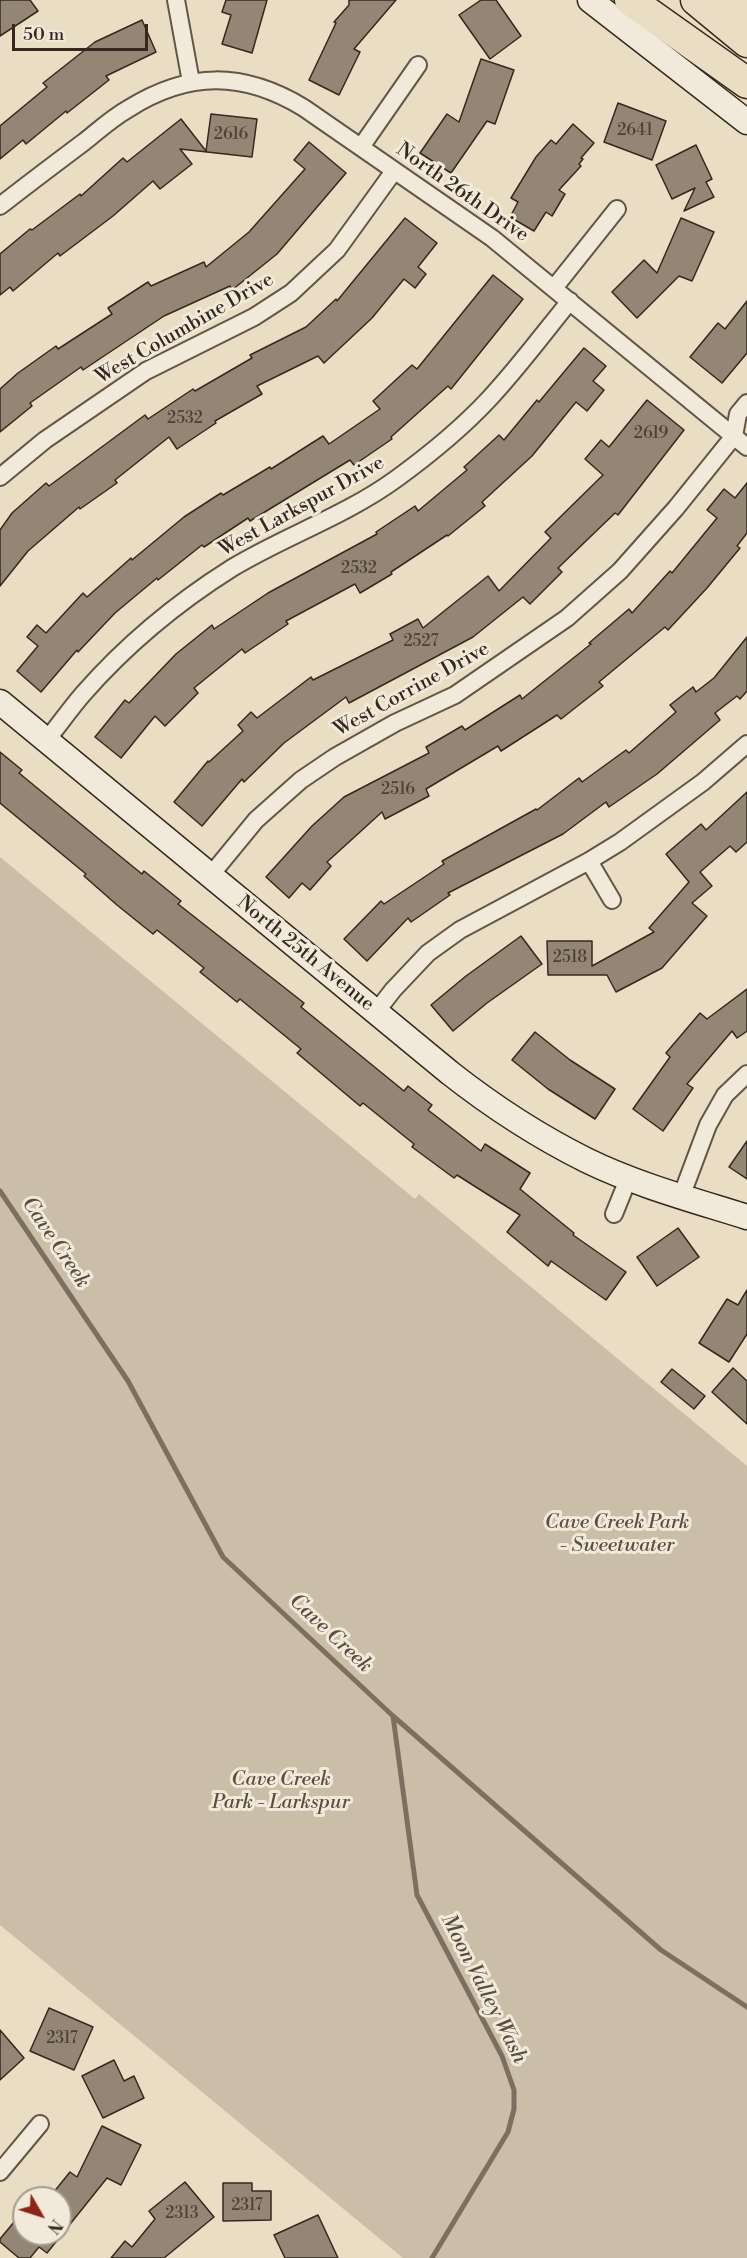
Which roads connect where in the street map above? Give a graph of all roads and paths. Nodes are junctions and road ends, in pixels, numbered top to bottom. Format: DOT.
graph roads {
  1 [pos="176,0"];
  2 [pos="590,0"];
  3 [pos="630,0"];
  4 [pos="696,0"];
  5 [pos="733,0"];
  6 [pos="747,12"];
  7 [pos="747,42"];
  8 [pos="418,65"];
  9 [pos="191,82"];
  10 [pos="747,83"];
  11 [pos="747,122"];
  12 [pos="361,147"];
  13 [pos="394,171"];
  14 [pos="0,206"];
  15 [pos="617,210"];
  16 [pos="554,288"];
  17 [pos="570,301"];
  18 [pos="747,404"];
  19 [pos="740,434"];
  20 [pos="747,447"];
  21 [pos="0,477"];
  22 [pos="0,702"];
  23 [pos="46,741"];
  24 [pos="747,744"];
  25 [pos="589,861"];
  26 [pos="210,876"];
  27 [pos="612,900"];
  28 [pos="376,1012"];
  29 [pos="747,1074"];
  30 [pos="629,1177"];
  31 [pos="681,1197"];
  32 [pos="614,1214"];
  33 [pos="747,1216"];
  34 [pos="40,2124"];
  35 [pos="0,2172"];
  1 -- 9 [label="street"];
  2 -- 11 [label="street"];
  3 -- 10 [label="highway"];
  4 -- 7 [label="highway"];
  5 -- 6 [label="highway"];
  8 -- 12 [label="street"];
  9 -- 12 [label="street, North 26th Drive"];
  9 -- 14 [label="street, North 26th Drive"];
  12 -- 13 [label="street, North 26th Drive"];
  13 -- 16 [label="street, North 26th Drive"];
  13 -- 21 [label="street, West Columbine Drive"];
  15 -- 16 [label="street"];
  16 -- 17 [label="street, North 26th Drive"];
  17 -- 19 [label="street, North 26th Drive"];
  17 -- 23 [label="street, West Larkspur Drive"];
  18 -- 19 [label="street, West Corrine Drive"];
  19 -- 20 [label="street, North 26th Drive"];
  19 -- 26 [label="street, West Corrine Drive"];
  22 -- 23 [label="street, North 25th Avenue"];
  23 -- 26 [label="street, North 25th Avenue"];
  24 -- 25 [label="street"];
  25 -- 27 [label="street"];
  25 -- 28 [label="street"];
  26 -- 28 [label="street, North 25th Avenue"];
  28 -- 30 [label="street, North 25th Avenue"];
  29 -- 31 [label="street"];
  30 -- 31 [label="street, North 25th Avenue"];
  30 -- 32 [label="street"];
  31 -- 33 [label="street, North 25th Avenue"];
  34 -- 35 [label="street"];
}
